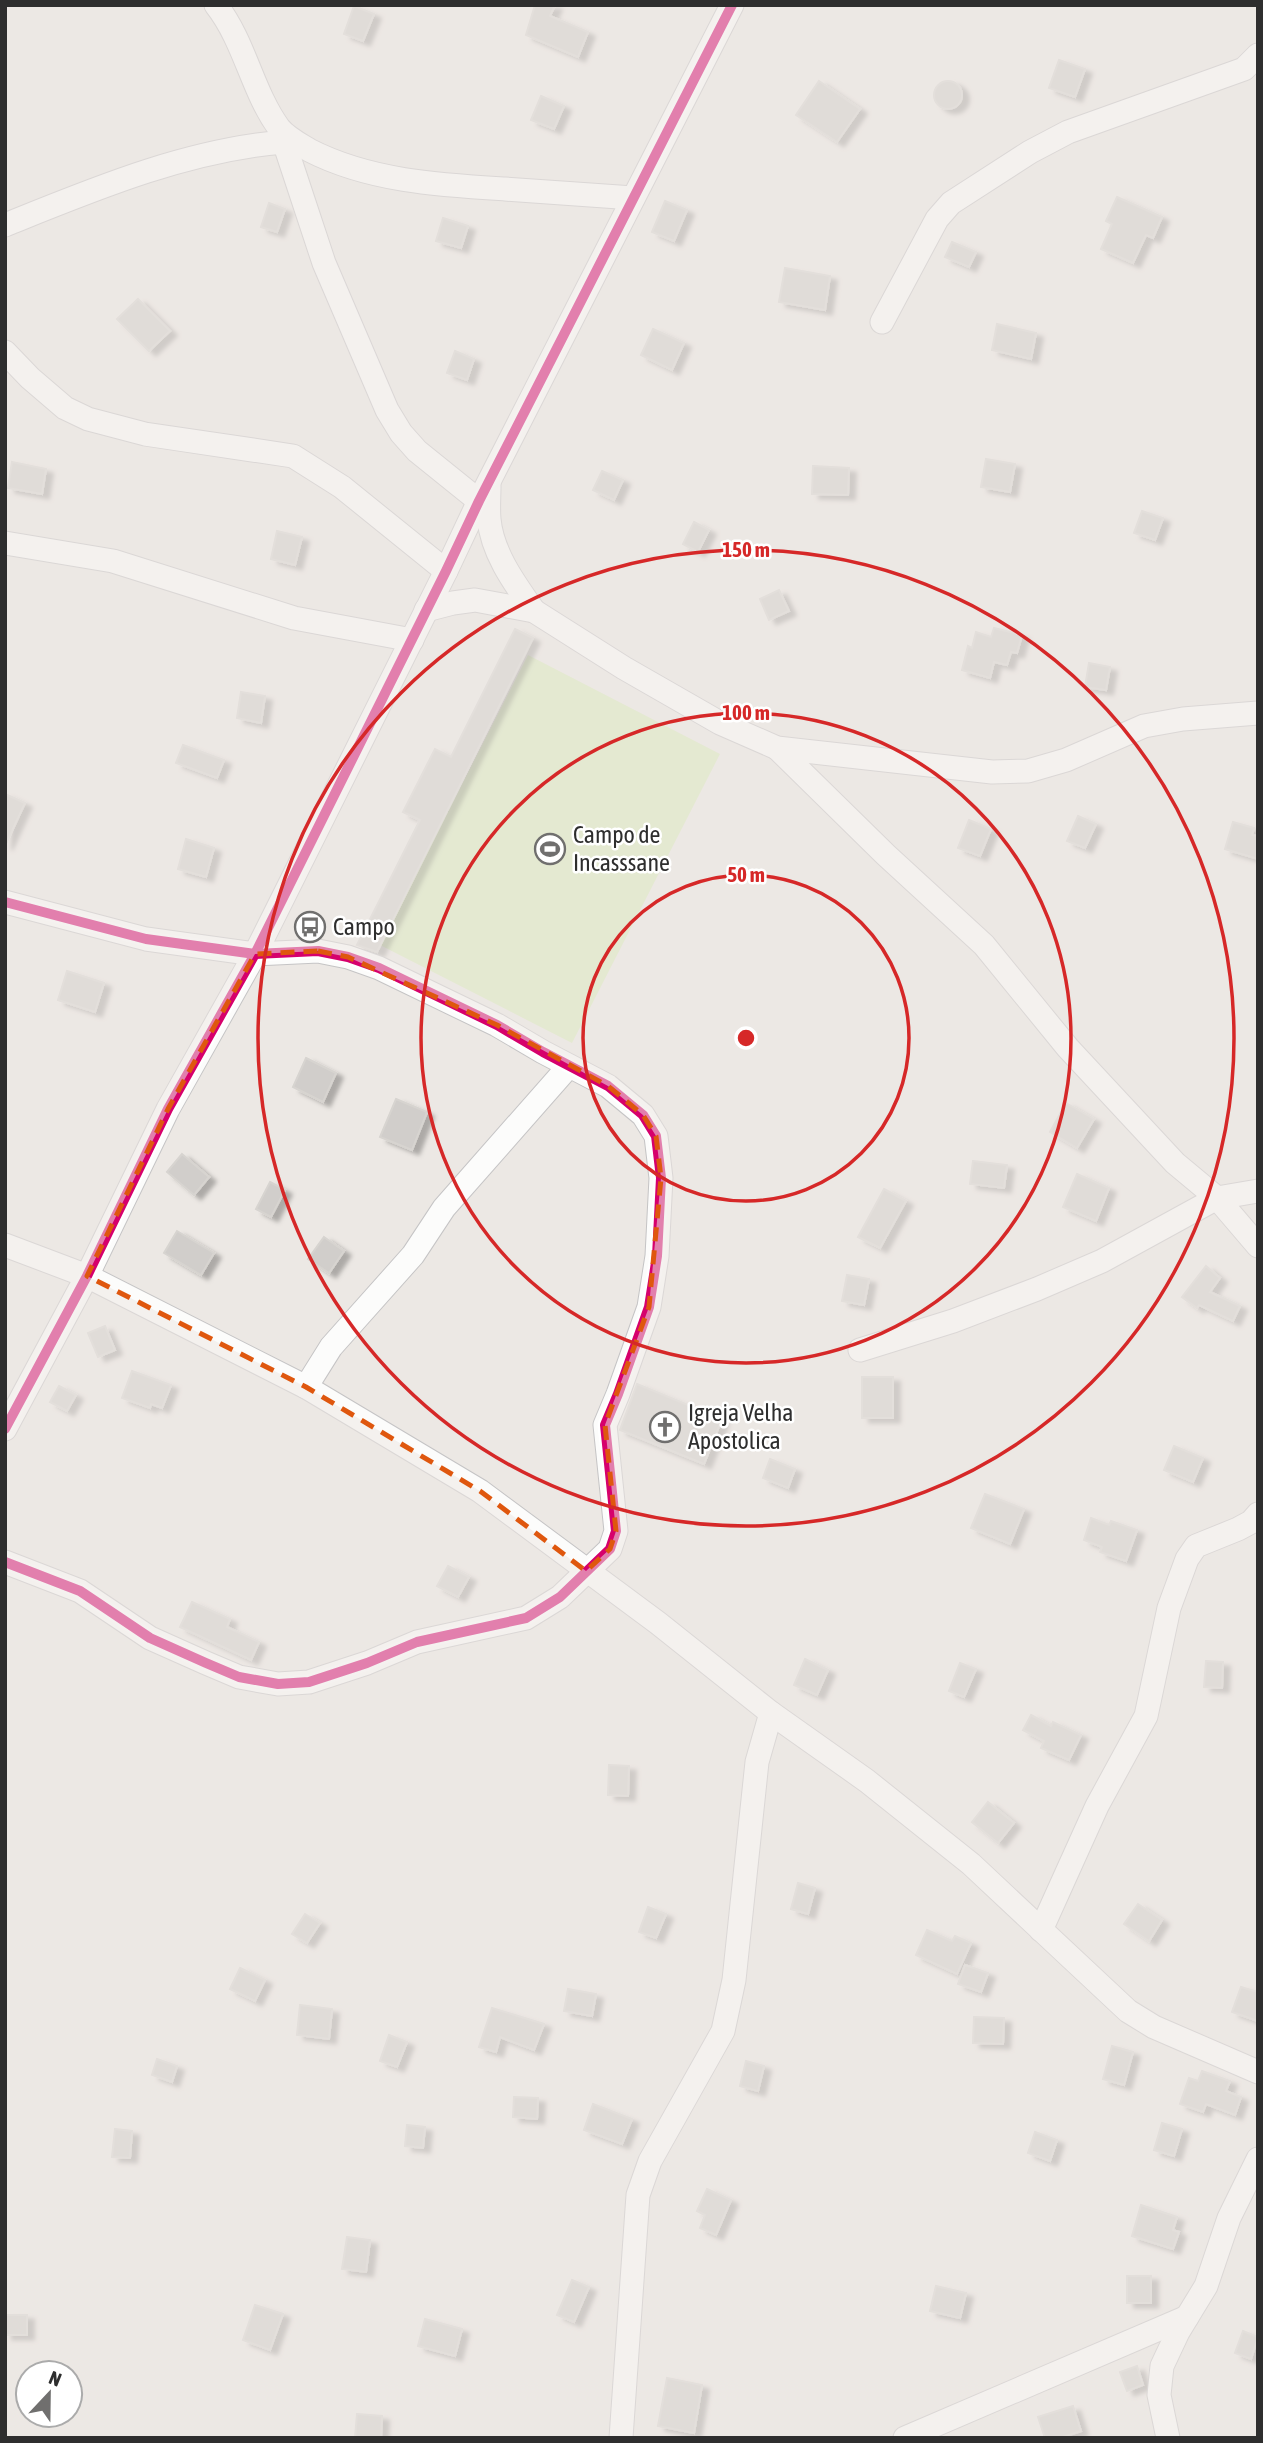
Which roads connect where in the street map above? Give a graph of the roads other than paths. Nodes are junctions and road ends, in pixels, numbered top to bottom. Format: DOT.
graph roads {
  1 [pos="216,5"];
  2 [pos="732,5"];
  3 [pos="1258,55"];
  4 [pos="282,136"];
  5 [pos="633,198"];
  6 [pos="5,225"];
  7 [pos="882,322"];
  8 [pos="5,352"];
  9 [pos="484,491"];
  10 [pos="5,543"];
  11 [pos="446,571"];
  12 [pos="426,610"];
  13 [pos="534,611"];
  14 [pos="412,639"];
  15 [pos="1258,713"];
  16 [pos="777,748"];
  17 [pos="5,902"];
  18 [pos="255,954"];
  19 [pos="569,1066"];
  20 [pos="1258,1191"];
  21 [pos="1217,1198"];
  22 [pos="5,1245"];
  23 [pos="1258,1246"];
  24 [pos="86,1276"];
  25 [pos="860,1350"];
  26 [pos="306,1387"];
  27 [pos="5,1429"];
  28 [pos="1258,1514"];
  29 [pos="5,1562"];
  30 [pos="586,1571"];
  31 [pos="771,1713"];
  32 [pos="1041,1930"];
  33 [pos="1258,2072"];
  34 [pos="1258,2159"];
  35 [pos="1187,2316"];
  36 [pos="621,2438"];
  37 [pos="905,2438"];
  38 [pos="1168,2438"];
  1 -- 4 [label="street"];
  2 -- 5 [label="street"];
  3 -- 7 [label="street"];
  4 -- 5 [label="street"];
  4 -- 6 [label="street"];
  4 -- 9 [label="street"];
  5 -- 9 [label="street"];
  8 -- 11 [label="street"];
  9 -- 11 [label="street"];
  9 -- 13 [label="street"];
  10 -- 14 [label="street"];
  11 -- 12 [label="street"];
  12 -- 13 [label="street"];
  12 -- 14 [label="street"];
  13 -- 16 [label="street"];
  14 -- 18 [label="street"];
  15 -- 16 [label="street"];
  16 -- 21 [label="street"];
  17 -- 18 [label="street"];
  18 -- 19 [label="street"];
  18 -- 24 [label="street"];
  19 -- 26 [label="street"];
  19 -- 30 [label="street"];
  20 -- 21 [label="street"];
  21 -- 23 [label="street"];
  21 -- 25 [label="street"];
  22 -- 24 [label="street"];
  24 -- 26 [label="street"];
  24 -- 27 [label="street"];
  26 -- 30 [label="street"];
  28 -- 32 [label="street"];
  29 -- 30 [label="street"];
  30 -- 31 [label="street"];
  31 -- 32 [label="street"];
  31 -- 36 [label="street"];
  32 -- 33 [label="street"];
  34 -- 35 [label="street"];
  35 -- 37 [label="street"];
  35 -- 38 [label="street"];
}
